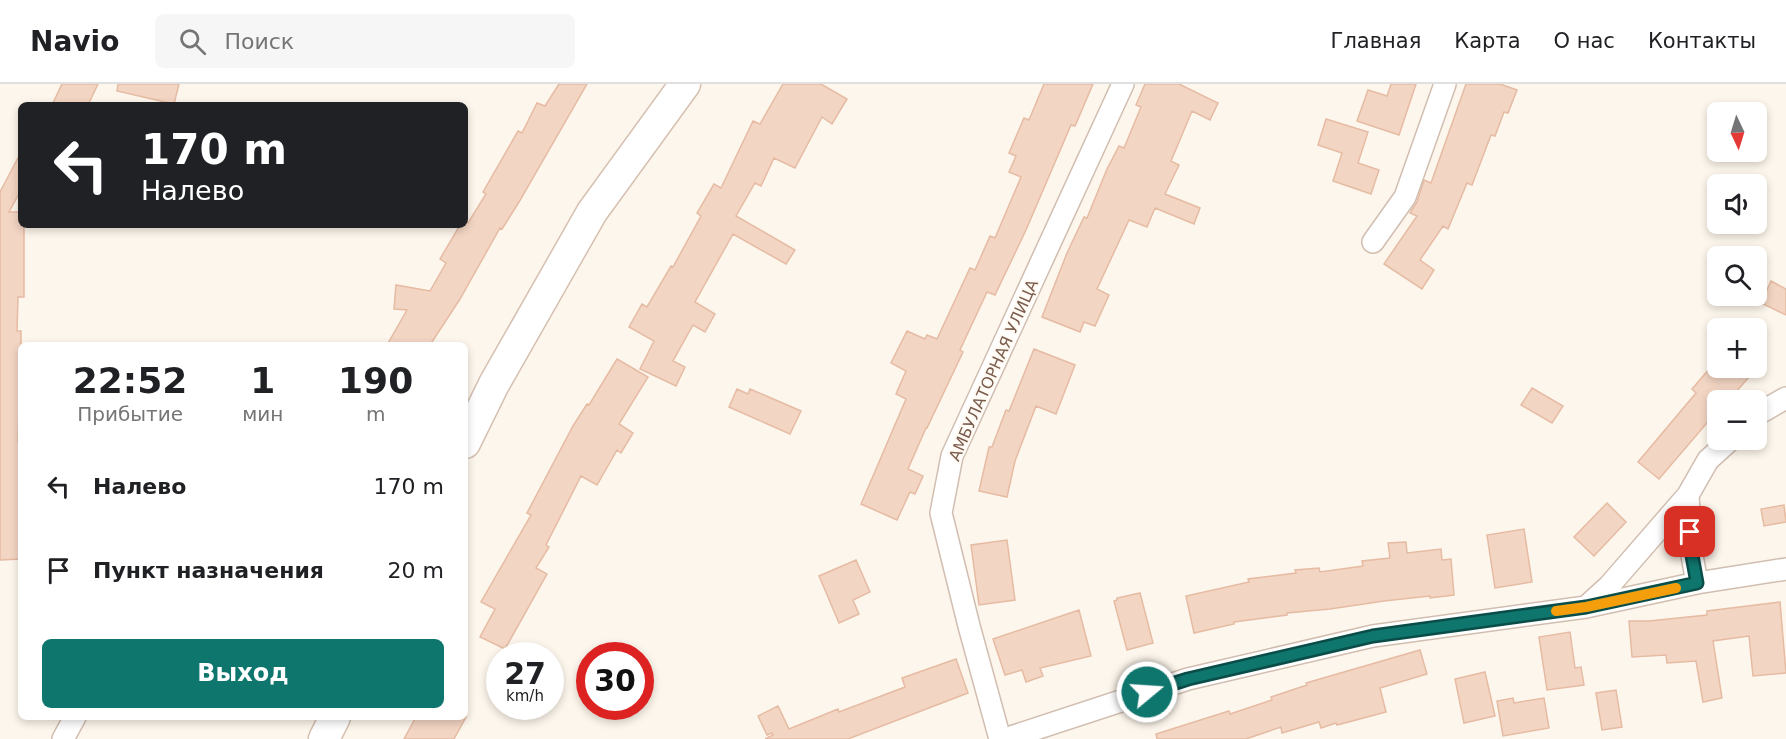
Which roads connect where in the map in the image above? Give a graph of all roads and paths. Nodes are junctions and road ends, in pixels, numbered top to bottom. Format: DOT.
graph roads {
  1 [pos="685,84"];
  2 [pos="1123,84"];
  3 [pos="1445,84"];
  4 [pos="1373,242"];
  5 [pos="1786,398"];
  6 [pos="1767,409"];
  7 [pos="468,437"];
  8 [pos="1719,450"];
  9 [pos="1688,495"];
  10 [pos="1786,568"];
  11 [pos="1697,583"];
  12 [pos="1586,607"];
  13 [pos="73,720"];
  14 [pos="334,720"];
  15 [pos="63,739"];
  16 [pos="324,739"];
  17 [pos="999,739"];
  18 [pos="1005,739"];
  1 -- 7 [label="main road"];
  2 -- 17 [label="street, АМБУЛАТОРНАЯ УЛИЦА"];
  3 -- 4 [label="street"];
  5 -- 6 [label="street"];
  8 -- 9 [label="street"];
  9 -- 11 [label="street"];
  9 -- 12 [label="street"];
  10 -- 11 [label="street"];
  11 -- 12 [label="street"];
  12 -- 18 [label="street"];
  13 -- 15 [label="street"];
  14 -- 16 [label="main road"];
}
